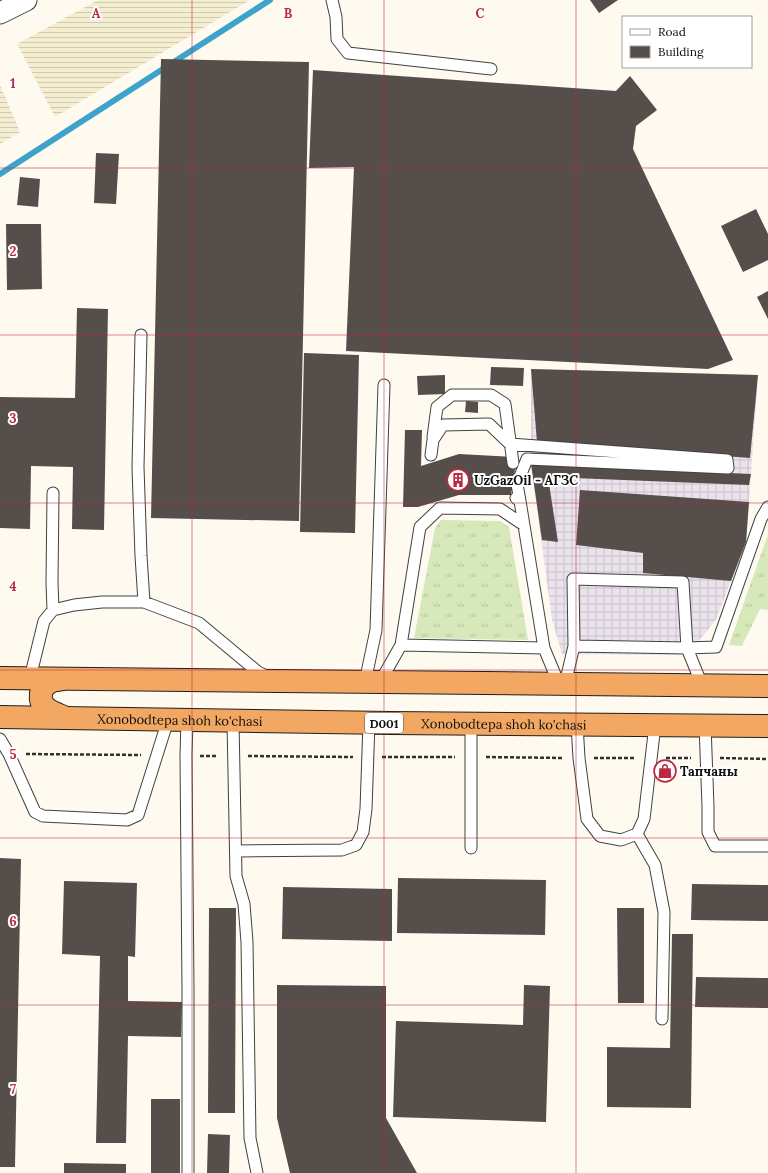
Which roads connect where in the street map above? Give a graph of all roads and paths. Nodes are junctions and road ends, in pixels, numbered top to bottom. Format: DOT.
graph roads {
  1 [pos="26,0"];
  2 [pos="332,0"];
  3 [pos="0,12"];
  4 [pos="491,68"];
  5 [pos="141,335"];
  6 [pos="384,385"];
  7 [pos="433,440"];
  8 [pos="510,444"];
  9 [pos="431,455"];
  10 [pos="513,462"];
  11 [pos="53,493"];
  12 [pos="768,507"];
  13 [pos="423,511"];
  14 [pos="765,516"];
  15 [pos="524,525"];
  16 [pos="420,527"];
  17 [pos="144,602"];
  18 [pos="53,610"];
  19 [pos="401,645"];
  20 [pos="574,646"];
  21 [pos="544,648"];
  22 [pos="687,648"];
  23 [pos="0,678"];
  24 [pos="30,678"];
  25 [pos="62,679"];
  26 [pos="274,681"];
  27 [pos="372,682"];
  28 [pos="562,684"];
  29 [pos="702,685"];
  30 [pos="768,686"];
  31 [pos="0,717"];
  32 [pos="68,718"];
  33 [pos="177,720"];
  34 [pos="233,721"];
  35 [pos="369,723"];
  36 [pos="471,724"];
  37 [pos="576,724"];
  38 [pos="655,725"];
  39 [pos="705,725"];
  40 [pos="768,726"];
  41 [pos="0,739"];
  42 [pos="637,834"];
  43 [pos="768,846"];
  44 [pos="471,848"];
  45 [pos="236,851"];
  46 [pos="662,1019"];
  47 [pos="188,1173"];
  48 [pos="257,1173"];
  1 -- 3 [label="street"];
  2 -- 4 [label="lane"];
  5 -- 17 [label="lane"];
  6 -- 27 [label="lane"];
  7 -- 8 [label="lane"];
  7 -- 8 [label="lane"];
  7 -- 9 [label="lane"];
  8 -- 10 [label="lane"];
  8 -- 15 [label="lane"];
  11 -- 18 [label="lane"];
  12 -- 14 [label="lane"];
  13 -- 16 [label="lane"];
  14 -- 22 [label="lane"];
  15 -- 16 [label="lane"];
  15 -- 21 [label="lane"];
  16 -- 19 [label="lane"];
  17 -- 18 [label="lane"];
  17 -- 26 [label="lane"];
  18 -- 24 [label="lane"];
  19 -- 21 [label="lane"];
  19 -- 27 [label="lane"];
  20 -- 22 [label="lane"];
  20 -- 22 [label="lane"];
  20 -- 28 [label="lane"];
  21 -- 28 [label="lane"];
  22 -- 29 [label="lane"];
  23 -- 24 [label="highway"];
  24 -- 25 [label="highway"];
  25 -- 26 [label="highway"];
  25 -- 32 [label="highway"];
  26 -- 27 [label="highway"];
  27 -- 28 [label="highway"];
  28 -- 29 [label="highway"];
  29 -- 30 [label="highway"];
  31 -- 32 [label="highway, Xonobodtepa shoh ko'chasi / D001"];
  32 -- 33 [label="highway, Xonobodtepa shoh ko'chasi / D001"];
  33 -- 34 [label="highway, Xonobodtepa shoh ko'chasi / D001"];
  33 -- 41 [label="lane"];
  33 -- 47 [label="lane"];
  34 -- 35 [label="highway, Xonobodtepa shoh ko'chasi / D001"];
  34 -- 45 [label="lane"];
  35 -- 36 [label="highway, Xonobodtepa shoh ko'chasi / D001"];
  35 -- 45 [label="lane"];
  36 -- 37 [label="highway, Xonobodtepa shoh ko'chasi / D001"];
  36 -- 44 [label="lane"];
  37 -- 38 [label="highway, Xonobodtepa shoh ko'chasi / D001"];
  37 -- 42 [label="lane"];
  38 -- 39 [label="highway, Xonobodtepa shoh ko'chasi / D001"];
  38 -- 42 [label="lane"];
  39 -- 40 [label="highway, Xonobodtepa shoh ko'chasi / D001"];
  39 -- 43 [label="lane"];
  42 -- 46 [label="lane"];
  45 -- 48 [label="lane"];
}
